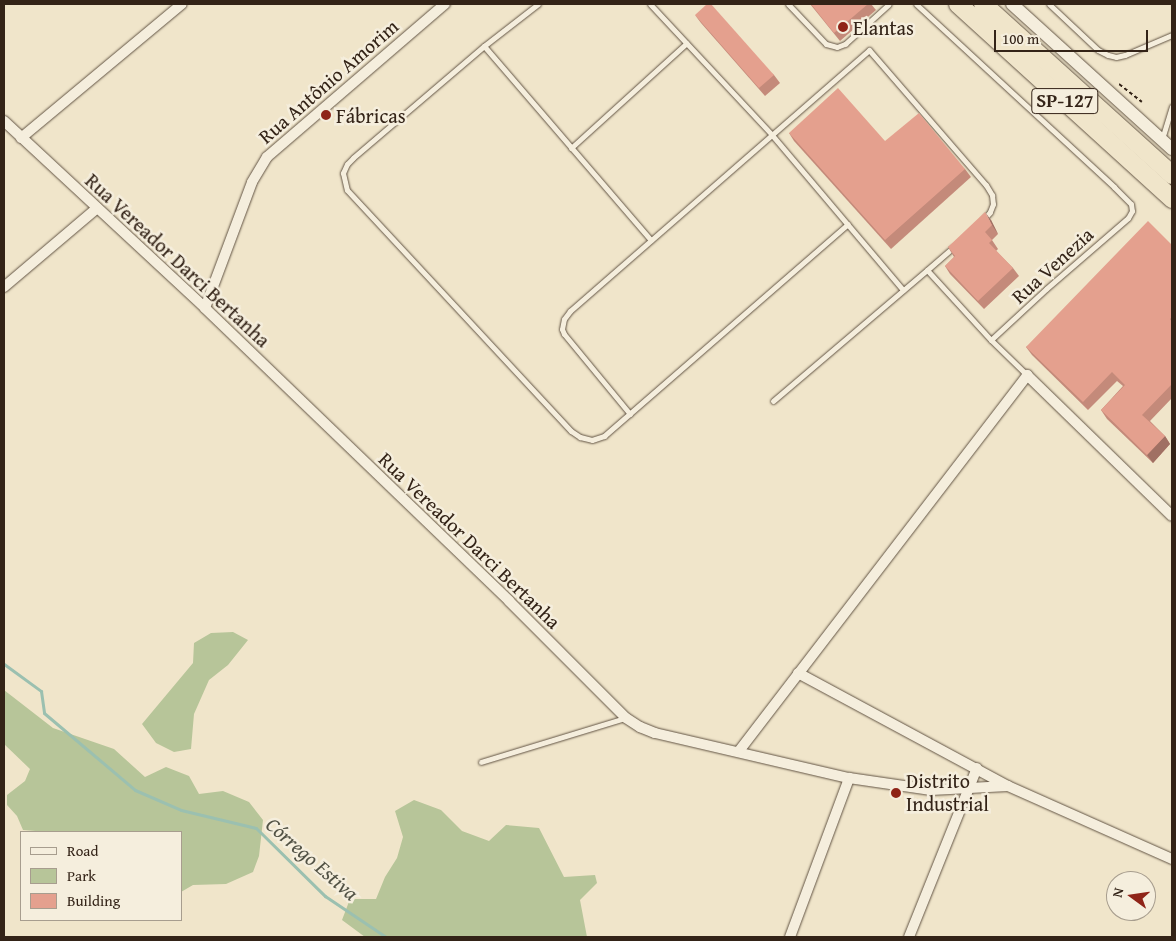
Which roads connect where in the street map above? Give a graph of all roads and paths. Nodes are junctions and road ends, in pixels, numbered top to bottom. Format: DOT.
graph roads {
  1 [pos="182,4"];
  2 [pos="445,4"];
  3 [pos="538,4"];
  4 [pos="650,4"];
  5 [pos="788,4"];
  6 [pos="889,4"];
  7 [pos="916,4"];
  8 [pos="958,4"];
  9 [pos="983,4"];
  10 [pos="1012,4"];
  11 [pos="1049,4"];
  12 [pos="1172,35"];
  13 [pos="686,43"];
  14 [pos="484,46"];
  15 [pos="1172,107"];
  16 [pos="4,121"];
  17 [pos="772,135"];
  18 [pos="21,138"];
  19 [pos="1162,139"];
  20 [pos="571,148"];
  21 [pos="1172,149"];
  22 [pos="1172,175"];
  23 [pos="1172,199"];
  24 [pos="97,208"];
  25 [pos="980,223"];
  26 [pos="848,224"];
  27 [pos="651,240"];
  28 [pos="960,240"];
  29 [pos="927,270"];
  30 [pos="4,287"];
  31 [pos="903,290"];
  32 [pos="206,308"];
  33 [pos="991,340"];
  34 [pos="1026,375"];
  35 [pos="774,401"];
  36 [pos="630,414"];
  37 [pos="1172,516"];
  38 [pos="798,673"];
  39 [pos="626,718"];
  40 [pos="739,751"];
  41 [pos="482,762"];
  42 [pos="977,768"];
  43 [pos="849,778"];
  44 [pos="1008,786"];
  45 [pos="968,790"];
  46 [pos="1172,859"];
  47 [pos="790,937"];
  48 [pos="909,937"];
  1 -- 18 [label="street"];
  2 -- 32 [label="street, Rua Antônio Amorim"];
  3 -- 14 [label="lane"];
  4 -- 13 [label="lane"];
  5 -- 6 [label="lane"];
  7 -- 33 [label="lane, Rua Venezia"];
  8 -- 23 [label="highway, SP-127"];
  9 -- 22 [label="highway, SP-127"];
  10 -- 19 [label="street"];
  11 -- 12 [label="lane"];
  13 -- 17 [label="lane"];
  13 -- 20 [label="lane"];
  14 -- 20 [label="lane"];
  14 -- 36 [label="lane"];
  15 -- 19 [label="lane"];
  16 -- 18 [label="street, Rua Vereador Darci Bertanha"];
  17 -- 25 [label="lane"];
  17 -- 26 [label="lane"];
  17 -- 27 [label="lane"];
  18 -- 24 [label="street, Rua Vereador Darci Bertanha"];
  19 -- 21 [label="street"];
  20 -- 27 [label="lane"];
  24 -- 30 [label="street"];
  24 -- 32 [label="street, Rua Vereador Darci Bertanha"];
  26 -- 31 [label="lane"];
  26 -- 36 [label="lane"];
  27 -- 36 [label="lane"];
  28 -- 29 [label="lane"];
  29 -- 31 [label="lane"];
  29 -- 33 [label="lane"];
  31 -- 35 [label="lane"];
  32 -- 39 [label="street, Rua Vereador Darci Bertanha"];
  33 -- 34 [label="lane"];
  34 -- 37 [label="street"];
  34 -- 38 [label="street"];
  38 -- 40 [label="street"];
  38 -- 42 [label="street, Rua Vereador Darci Bertanha"];
  39 -- 40 [label="street, Rua Vereador Darci Bertanha"];
  39 -- 41 [label="lane"];
  40 -- 43 [label="street, Rua Vereador Darci Bertanha"];
  42 -- 44 [label="street, Rua Vereador Darci Bertanha"];
  42 -- 45 [label="street"];
  43 -- 45 [label="street, Rua Vereador Darci Bertanha"];
  43 -- 47 [label="street"];
  44 -- 45 [label="street, Rua Vereador Darci Bertanha"];
  44 -- 46 [label="street, Rua Vereador Darci Bertanha"];
  45 -- 48 [label="street"];
}
